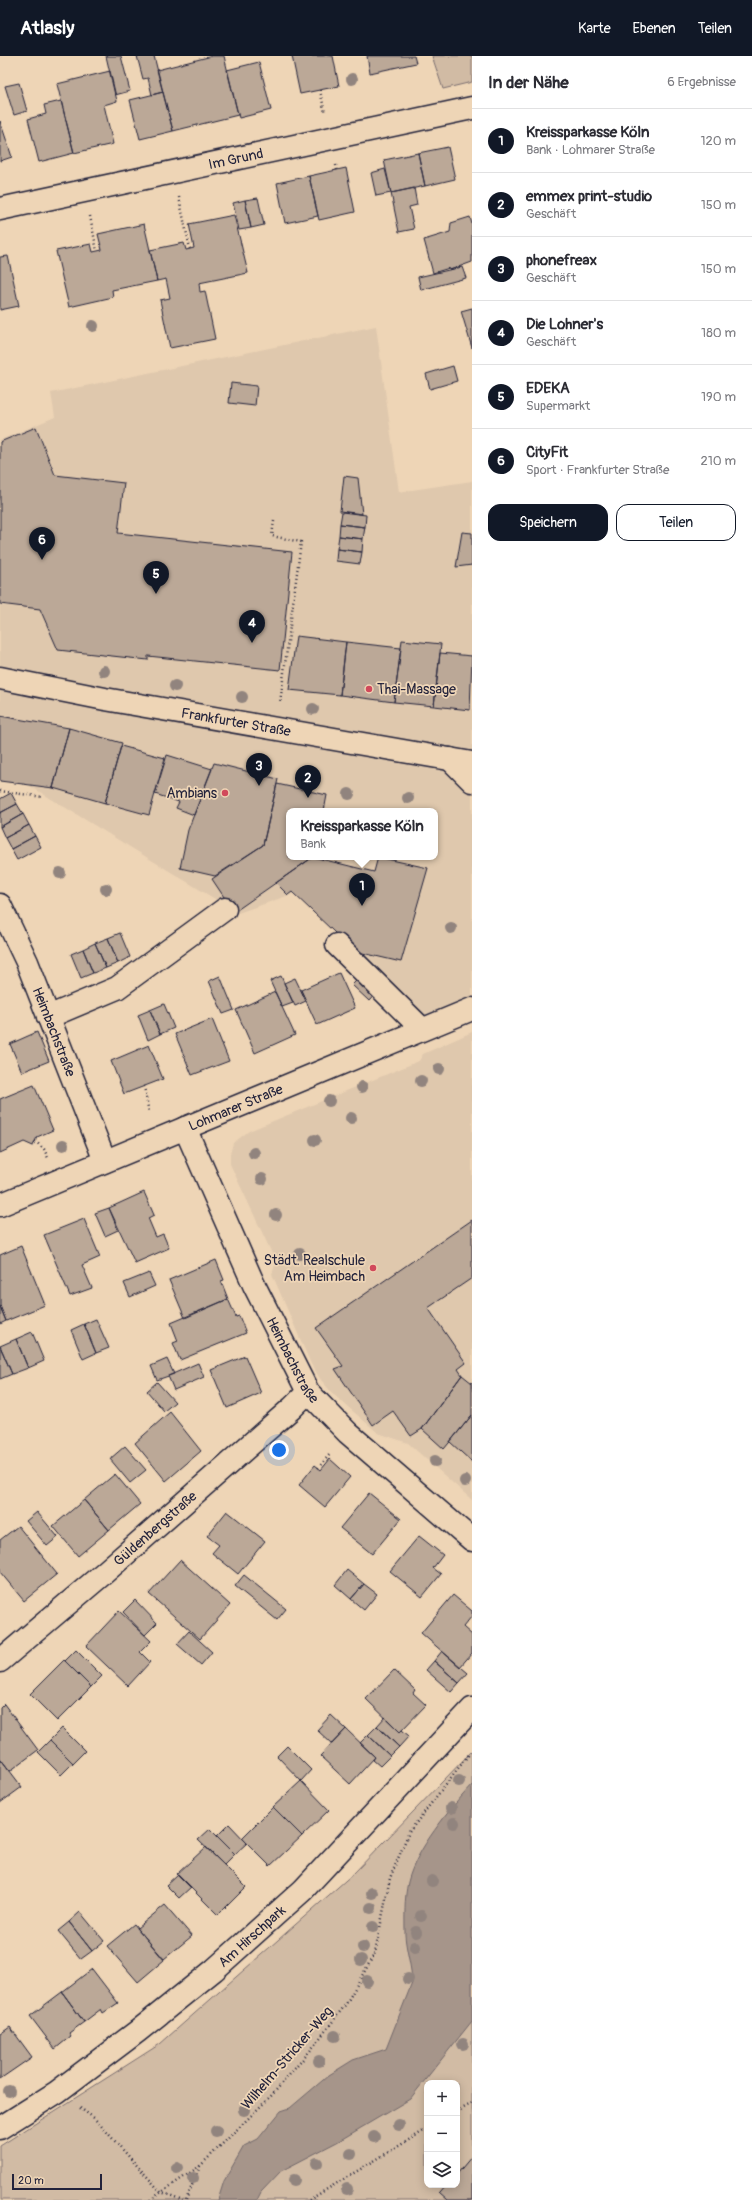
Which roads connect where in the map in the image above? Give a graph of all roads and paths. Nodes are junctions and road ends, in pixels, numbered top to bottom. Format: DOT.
graph roads {
  1 [pos="320,90"];
  2 [pos="324,107"];
  3 [pos="470,110"];
  4 [pos="174,171"];
  5 [pos="85,190"];
  6 [pos="0,209"];
  7 [pos="190,249"];
  8 [pos="97,251"];
  9 [pos="274,521"];
  10 [pos="0,678"];
  11 [pos="276,729"];
  12 [pos="450,759"];
  13 [pos="472,763"];
  14 [pos="472,781"];
  15 [pos="0,791"];
  16 [pos="43,797"];
  17 [pos="0,905"];
  18 [pos="225,909"];
  19 [pos="337,945"];
  20 [pos="472,1010"];
  21 [pos="48,1017"];
  22 [pos="422,1029"];
  23 [pos="185,1128"];
  24 [pos="105,1161"];
  25 [pos="0,1205"];
  26 [pos="308,1392"];
  27 [pos="472,1540"];
  28 [pos="0,1661"];
  29 [pos="472,1709"];
  30 [pos="472,1751"];
  31 [pos="57,2092"];
  32 [pos="472,2103"];
  33 [pos="460,2110"];
  34 [pos="0,2128"];
  35 [pos="424,2131"];
  36 [pos="200,2166"];
  37 [pos="161,2192"];
  38 [pos="150,2200"];
  39 [pos="185,2200"];
  40 [pos="309,2200"];
  1 -- 2 [label="path"];
  3 -- 4 [label="street, Im Grund"];
  4 -- 5 [label="street, Im Grund"];
  4 -- 7 [label="path"];
  5 -- 6 [label="street, Im Grund"];
  5 -- 8 [label="path"];
  9 -- 11 [label="path"];
  10 -- 11 [label="street, Frankfurter Straße"];
  11 -- 12 [label="street, Frankfurter Straße"];
  12 -- 13 [label="street, Frankfurter Straße"];
  12 -- 14 [label="street"];
  15 -- 16 [label="path"];
  17 -- 21 [label="street, Heimbachstraße"];
  18 -- 21 [label="street"];
  19 -- 22 [label="street"];
  20 -- 22 [label="street, Lohmarer Straße"];
  21 -- 24 [label="street, Heimbachstraße"];
  22 -- 23 [label="street, Lohmarer Straße"];
  23 -- 24 [label="street, Lohmarer Straße"];
  23 -- 26 [label="street, Heimbachstraße"];
  24 -- 25 [label="street, Lohmarer Straße"];
  26 -- 27 [label="street, Heimbachstraße"];
  26 -- 28 [label="street, Güldenbergstraße"];
  29 -- 31 [label="street, Am Hirschpark"];
  30 -- 36 [label="path, Wilhelm-Stricker-Weg"];
  31 -- 34 [label="street, Am Hirschpark"];
  31 -- 37 [label="path"];
  32 -- 33 [label="path"];
  35 -- 40 [label="path"];
  36 -- 37 [label="path, Wilhelm-Stricker-Weg"];
  36 -- 39 [label="path"];
  37 -- 38 [label="path, Wilhelm-Stricker-Weg"];
  37 -- 39 [label="path"];
}
